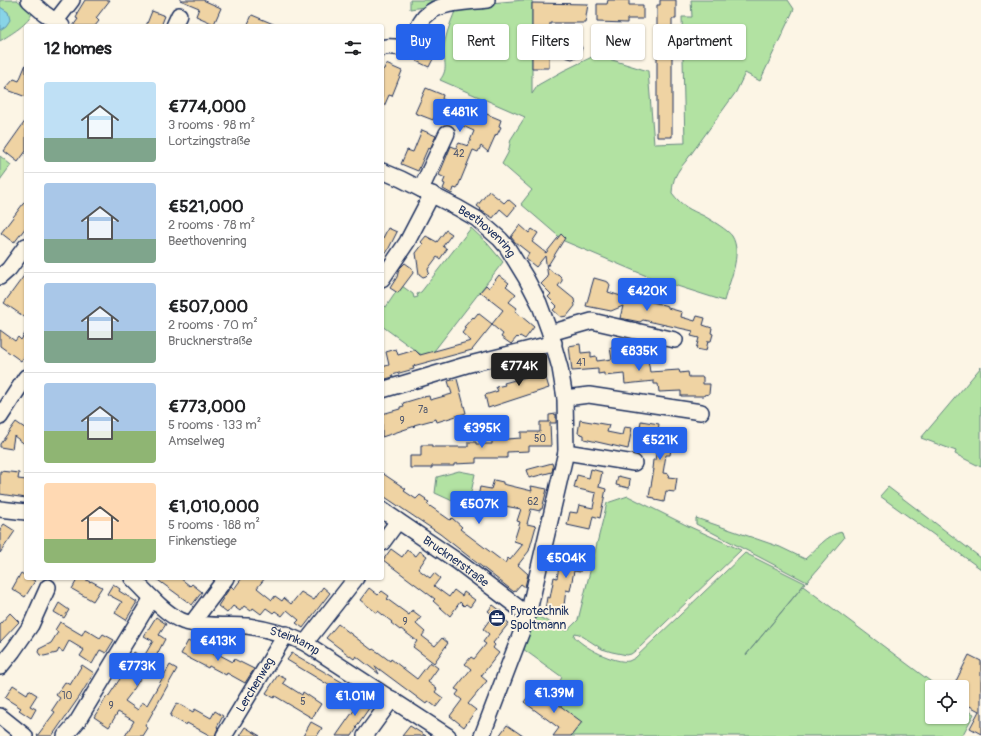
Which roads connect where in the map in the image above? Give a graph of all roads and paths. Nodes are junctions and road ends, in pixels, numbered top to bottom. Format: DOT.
graph roads {
  1 [pos="29,0"];
  2 [pos="72,0"];
  3 [pos="486,0"];
  4 [pos="58,24"];
  5 [pos="384,47"];
  6 [pos="447,133"];
  7 [pos="384,172"];
  8 [pos="427,192"];
  9 [pos="24,249"];
  10 [pos="384,276"];
  11 [pos="0,277"];
  12 [pos="552,338"];
  13 [pos="675,340"];
  14 [pos="24,380"];
  15 [pos="384,389"];
  16 [pos="564,398"];
  17 [pos="702,412"];
  18 [pos="0,417"];
  19 [pos="566,452"];
  20 [pos="634,463"];
  21 [pos="0,509"];
  22 [pos="384,511"];
  23 [pos="24,512"];
  24 [pos="398,521"];
  25 [pos="384,540"];
  26 [pos="134,580"];
  27 [pos="224,580"];
  28 [pos="354,580"];
  29 [pos="48,587"];
  30 [pos="152,598"];
  31 [pos="528,614"];
  32 [pos="192,623"];
  33 [pos="286,634"];
  34 [pos="305,643"];
  35 [pos="0,667"];
  36 [pos="392,699"];
  37 [pos="0,716"];
  38 [pos="25,736"];
  39 [pos="65,736"];
  40 [pos="224,736"];
  41 [pos="365,736"];
  42 [pos="448,736"];
  43 [pos="482,736"];
  1 -- 4 [label="street"];
  2 -- 4 [label="street"];
  3 -- 5 [label="street"];
  6 -- 8 [label="street"];
  7 -- 8 [label="street, Beethovenring"];
  8 -- 10 [label="street"];
  8 -- 12 [label="street, Beethovenring"];
  9 -- 11 [label="street"];
  12 -- 13 [label="street"];
  12 -- 15 [label="street"];
  12 -- 16 [label="street, Beethovenring"];
  14 -- 18 [label="street"];
  16 -- 17 [label="street"];
  16 -- 19 [label="street, Beethovenring"];
  19 -- 20 [label="street"];
  19 -- 31 [label="street, Beethovenring"];
  21 -- 23 [label="street"];
  22 -- 24 [label="street, Brucknerstraße"];
  24 -- 25 [label="street"];
  24 -- 31 [label="street, Brucknerstraße"];
  26 -- 30 [label="street, Steinkamp"];
  27 -- 32 [label="street"];
  28 -- 34 [label="street"];
  29 -- 35 [label="street"];
  30 -- 32 [label="street, Steinkamp"];
  30 -- 39 [label="street"];
  31 -- 43 [label="street, Beethovenring"];
  32 -- 33 [label="street, Steinkamp"];
  33 -- 34 [label="street, Steinkamp"];
  33 -- 40 [label="street, Lerchenweg"];
  34 -- 36 [label="street, Steinkamp"];
  36 -- 41 [label="street"];
  36 -- 42 [label="street, Steinkamp"];
  37 -- 38 [label="street"];
}
